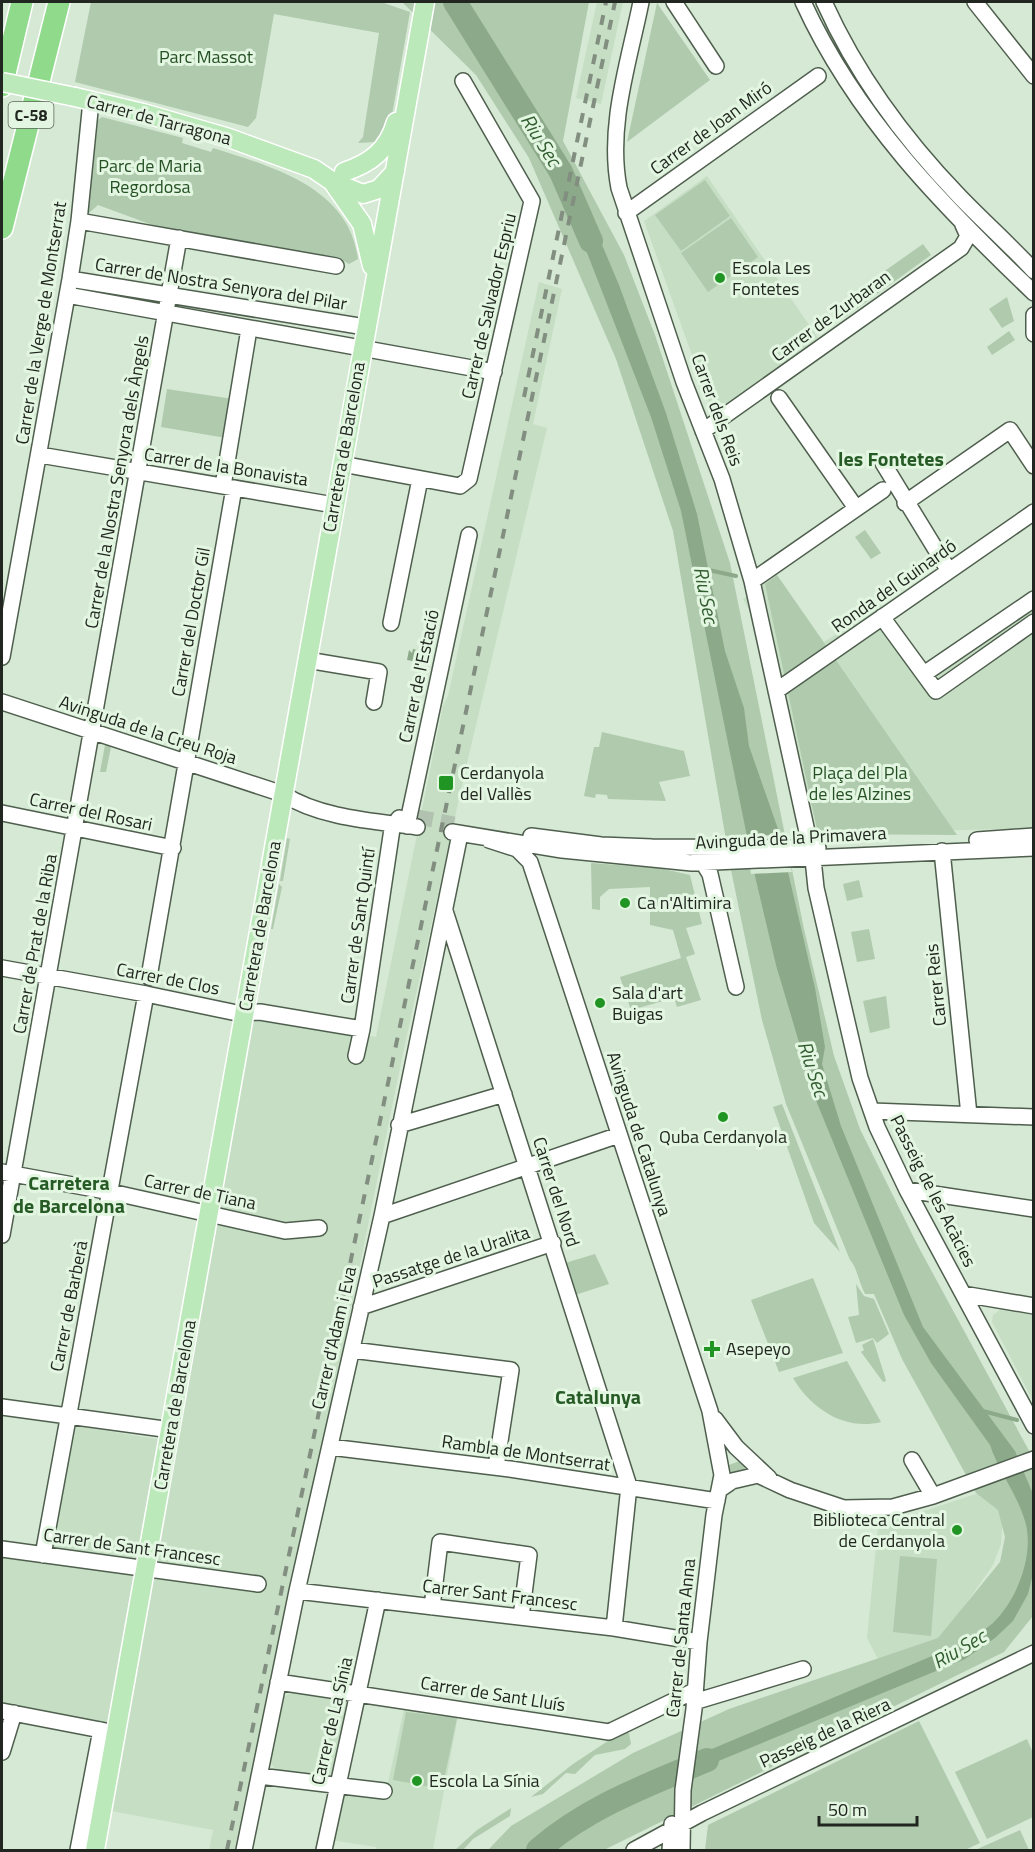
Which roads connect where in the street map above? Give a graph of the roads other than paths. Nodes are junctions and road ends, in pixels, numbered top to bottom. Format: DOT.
graph roads {
  1 [pos="22,2"];
  2 [pos="59,2"];
  3 [pos="424,2"];
  4 [pos="641,2"];
  5 [pos="674,2"];
  6 [pos="803,2"];
  7 [pos="975,2"];
  8 [pos="825,3"];
  9 [pos="716,66"];
  10 [pos="1034,75"];
  11 [pos="818,76"];
  12 [pos="463,81"];
  13 [pos="2,84"];
  14 [pos="409,87"];
  15 [pos="83,99"];
  16 [pos="338,177"];
  17 [pos="384,196"];
  18 [pos="626,213"];
  19 [pos="79,220"];
  20 [pos="963,225"];
  21 [pos="2,228"];
  22 [pos="179,238"];
  23 [pos="336,266"];
  24 [pos="1034,271"];
  25 [pos="70,279"];
  26 [pos="374,284"];
  27 [pos="1034,293"];
  28 [pos="67,295"];
  29 [pos="169,295"];
  30 [pos="166,313"];
  31 [pos="1034,315"];
  32 [pos="365,327"];
  33 [pos="249,329"];
  34 [pos="1034,334"];
  35 [pos="361,349"];
  36 [pos="494,372"];
  37 [pos="779,398"];
  38 [pos="703,431"];
  39 [pos="40,455"];
  40 [pos="883,463"];
  41 [pos="342,464"];
  42 [pos="1034,466"];
  43 [pos="138,472"];
  44 [pos="420,479"];
  45 [pos="229,487"];
  46 [pos="883,490"];
  47 [pos="905,503"];
  48 [pos="334,504"];
  49 [pos="856,508"];
  50 [pos="1034,512"];
  51 [pos="469,535"];
  52 [pos="949,571"];
  53 [pos="752,581"];
  54 [pos="1034,599"];
  55 [pos="882,617"];
  56 [pos="1034,622"];
  57 [pos="391,623"];
  58 [pos="2,657"];
  59 [pos="307,660"];
  60 [pos="924,674"];
  61 [pos="776,691"];
  62 [pos="2,702"];
  63 [pos="374,702"];
  64 [pos="93,732"];
  65 [pos="186,763"];
  66 [pos="286,774"];
  67 [pos="286,803"];
  68 [pos="2,813"];
  69 [pos="404,822"];
  70 [pos="75,829"];
  71 [pos="455,830"];
  72 [pos="1034,836"];
  73 [pos="489,840"];
  74 [pos="550,840"];
  75 [pos="1034,843"];
  76 [pos="525,845"];
  77 [pos="173,848"];
  78 [pos="1034,848"];
  79 [pos="814,850"];
  80 [pos="989,850"];
  81 [pos="942,851"];
  82 [pos="712,856"];
  83 [pos="532,869"];
  84 [pos="445,910"];
  85 [pos="2,968"];
  86 [pos="150,977"];
  87 [pos="49,978"];
  88 [pos="735,987"];
  89 [pos="146,994"];
  90 [pos="245,1014"];
  91 [pos="363,1029"];
  92 [pos="356,1056"];
  93 [pos="504,1094"];
  94 [pos="872,1111"];
  95 [pos="969,1115"];
  96 [pos="1034,1117"];
  97 [pos="399,1125"];
  98 [pos="619,1135"];
  99 [pos="529,1167"];
  100 [pos="7,1173"];
  101 [pos="907,1190"];
  102 [pos="111,1192"];
  103 [pos="1034,1209"];
  104 [pos="209,1214"];
  105 [pos="382,1215"];
  106 [pos="319,1228"];
  107 [pos="2,1235"];
  108 [pos="553,1243"];
  109 [pos="963,1294"];
  110 [pos="1034,1306"];
  111 [pos="361,1307"];
  112 [pos="352,1350"];
  113 [pos="2,1407"];
  114 [pos="710,1411"];
  115 [pos="67,1416"];
  116 [pos="1034,1426"];
  117 [pos="171,1430"];
  118 [pos="330,1447"];
  119 [pos="1034,1459"];
  120 [pos="912,1460"];
  121 [pos="496,1467"];
  122 [pos="769,1478"];
  123 [pos="629,1486"];
  124 [pos="718,1496"];
  125 [pos="933,1496"];
  126 [pos="2,1548"];
  127 [pos="43,1555"];
  128 [pos="145,1570"];
  129 [pos="258,1584"];
  130 [pos="297,1591"];
  131 [pos="378,1600"];
  132 [pos="432,1607"];
  133 [pos="521,1617"];
  134 [pos="614,1628"];
  135 [pos="699,1642"];
  136 [pos="1034,1653"];
  137 [pos="803,1669"];
  138 [pos="278,1682"];
  139 [pos="360,1693"];
  140 [pos="694,1701"];
  141 [pos="8,1712"];
  142 [pos="109,1731"];
  143 [pos="2,1752"];
  144 [pos="259,1776"];
  145 [pos="338,1784"];
  146 [pos="384,1791"];
  147 [pos="677,1827"];
  148 [pos="78,1851"];
  149 [pos="95,1851"];
  150 [pos="244,1851"];
  151 [pos="324,1851"];
  152 [pos="634,1851"];
  153 [pos="670,1851"];
  154 [pos="676,1851"];
  155 [pos="682,1851"];
  1 -- 13 [label="highway, C-58"];
  2 -- 21 [label="highway, C-58"];
  3 -- 14 [label="main road, Carretera de Barcelona"];
  4 -- 18 [label="street, Carrer dels Reis"];
  5 -- 9 [label="street"];
  6 -- 20 [label="street"];
  7 -- 10 [label="street"];
  8 -- 24 [label="street"];
  11 -- 18 [label="street, Carrer de Joan Miró"];
  12 -- 36 [label="street, Carrer de Salvador Espriu"];
  13 -- 15 [label="main road, Carrer de Tarragona, bridge"];
  14 -- 16 [label="main road"];
  14 -- 17 [label="main road, Carretera de Barcelona"];
  15 -- 16 [label="main road, Carrer de Tarragona"];
  15 -- 19 [label="street, Carrer de la Verge de Montserrat"];
  16 -- 17 [label="main road"];
  16 -- 26 [label="main road"];
  17 -- 26 [label="main road, Carretera de Barcelona"];
  18 -- 38 [label="street, Carrer dels Reis"];
  19 -- 22 [label="street"];
  19 -- 25 [label="street, Carrer de la Verge de Montserrat"];
  20 -- 27 [label="street"];
  20 -- 38 [label="street, Carrer de Zurbaran"];
  22 -- 23 [label="street"];
  22 -- 29 [label="street, Carrer de la Nostra Senyora dels Àngels"];
  25 -- 28 [label="street, Carrer de la Verge de Montserrat"];
  25 -- 29 [label="street, Carrer de Nostra Senyora del Pilar"];
  26 -- 32 [label="main road, Carretera de Barcelona"];
  28 -- 30 [label="street, Carrer de Nostra Senyora del Pilar"];
  28 -- 39 [label="street, Carrer de la Verge de Montserrat"];
  29 -- 30 [label="street, Carrer de la Nostra Senyora dels Àngels"];
  29 -- 32 [label="street, Carrer de Nostra Senyora del Pilar"];
  30 -- 33 [label="street, Carrer de Nostra Senyora del Pilar"];
  30 -- 43 [label="street, Carrer de la Nostra Senyora dels Àngels"];
  31 -- 34 [label="street"];
  32 -- 35 [label="main road, Carretera de Barcelona"];
  33 -- 35 [label="street, Carrer de Nostra Senyora del Pilar"];
  33 -- 45 [label="street, Carrer del Doctor Gil"];
  35 -- 36 [label="street, Carrer de Nostra Senyora del Pilar"];
  35 -- 41 [label="main road, Carretera de Barcelona"];
  36 -- 44 [label="street, Carrer de Salvador Espriu"];
  37 -- 49 [label="street"];
  38 -- 53 [label="street, Carrer dels Reis"];
  39 -- 43 [label="street, Carrer de la Bonavista"];
  39 -- 58 [label="street, Carrer de la Verge de Montserrat"];
  40 -- 47 [label="street"];
  41 -- 44 [label="street"];
  41 -- 48 [label="main road, Carretera de Barcelona"];
  42 -- 47 [label="street"];
  43 -- 45 [label="street, Carrer de la Bonavista"];
  43 -- 64 [label="street, Carrer de la Nostra Senyora dels Àngels"];
  44 -- 57 [label="street"];
  45 -- 48 [label="street, Carrer de la Bonavista"];
  45 -- 65 [label="street, Carrer del Doctor Gil"];
  46 -- 49 [label="street"];
  47 -- 52 [label="street"];
  48 -- 59 [label="main road, Carretera de Barcelona"];
  49 -- 53 [label="street"];
  50 -- 52 [label="street, Ronda del Guinardó"];
  51 -- 69 [label="street, Carrer de l'Estació"];
  52 -- 55 [label="street, Ronda del Guinardó"];
  53 -- 61 [label="street, Carrer dels Reis"];
  54 -- 60 [label="street"];
  55 -- 60 [label="street"];
  55 -- 61 [label="street, Ronda del Guinardó"];
  56 -- 60 [label="street"];
  59 -- 63 [label="street"];
  59 -- 66 [label="main road, Carretera de Barcelona"];
  61 -- 79 [label="street, Carrer dels Reis"];
  62 -- 64 [label="street, Avinguda de la Creu Roja"];
  64 -- 65 [label="street, Avinguda de la Creu Roja"];
  64 -- 70 [label="street, Carrer de Prat de la Riba"];
  65 -- 67 [label="street, Avinguda de la Creu Roja"];
  65 -- 77 [label="street"];
  66 -- 67 [label="main road, Carretera de Barcelona"];
  66 -- 69 [label="street"];
  67 -- 69 [label="street"];
  67 -- 90 [label="main road, Carretera de Barcelona"];
  68 -- 70 [label="street, Carrer del Rosari"];
  69 -- 91 [label="street, Carrer de Sant Quintí"];
  70 -- 77 [label="street, Carrer del Rosari"];
  70 -- 87 [label="street, Carrer de Prat de la Riba"];
  71 -- 73 [label="street, Avinguda de Catalunya"];
  71 -- 74 [label="street"];
  71 -- 84 [label="street, Carrer d'Adam i Eva"];
  72 -- 79 [label="street, Avinguda de la Primavera"];
  73 -- 76 [label="street, Avinguda de Catalunya"];
  73 -- 83 [label="street, Avinguda de Catalunya"];
  74 -- 76 [label="street, Avinguda de la Primavera"];
  74 -- 82 [label="street, Avinguda de la Primavera"];
  74 -- 83 [label="street"];
  75 -- 80 [label="street, Avinguda de la Primavera"];
  77 -- 86 [label="street"];
  78 -- 80 [label="street, Avinguda de la Primavera"];
  79 -- 81 [label="street, Avinguda de la Primavera"];
  79 -- 82 [label="street, Avinguda de la Primavera"];
  79 -- 94 [label="street, Passeig de les Acàcies"];
  80 -- 81 [label="street, Avinguda de la Primavera"];
  81 -- 95 [label="street, Carrer Reis"];
  82 -- 88 [label="street"];
  83 -- 98 [label="street, Avinguda de Catalunya"];
  84 -- 93 [label="street, Carrer del Nord"];
  84 -- 97 [label="street, Carrer d'Adam i Eva"];
  85 -- 87 [label="street, Carrer de Clos"];
  87 -- 89 [label="street, Carrer de Clos"];
  87 -- 100 [label="street, Carrer de Prat de la Riba"];
  89 -- 90 [label="street, Carrer de Clos"];
  89 -- 102 [label="street, Carrer de Barberà"];
  90 -- 91 [label="street, Carrer de Clos"];
  90 -- 104 [label="main road, Carretera de Barcelona"];
  91 -- 92 [label="street, Carrer de Sant Quintí"];
  93 -- 97 [label="street"];
  93 -- 99 [label="street, Carrer del Nord"];
  94 -- 95 [label="street"];
  94 -- 101 [label="street, Passeig de les Acàcies"];
  95 -- 96 [label="street"];
  97 -- 105 [label="street, Carrer d'Adam i Eva"];
  98 -- 99 [label="street"];
  98 -- 114 [label="street, Avinguda de Catalunya"];
  99 -- 105 [label="street"];
  99 -- 108 [label="street, Carrer del Nord"];
  100 -- 102 [label="street, Carrer de Tiana"];
  100 -- 107 [label="street, Carrer de Prat de la Riba"];
  101 -- 103 [label="street"];
  101 -- 109 [label="street, Passeig de les Acàcies"];
  102 -- 104 [label="street, Carrer de Tiana"];
  102 -- 115 [label="street, Carrer de Barberà"];
  104 -- 106 [label="street, Carrer de Tiana"];
  104 -- 117 [label="main road, Carretera de Barcelona"];
  105 -- 111 [label="street, Carrer d'Adam i Eva"];
  108 -- 111 [label="street, Passatge de la Uralita"];
  108 -- 123 [label="street, Carrer del Nord"];
  109 -- 110 [label="street"];
  109 -- 116 [label="street, Passeig de les Acàcies"];
  111 -- 112 [label="street, Carrer d'Adam i Eva"];
  112 -- 118 [label="street, Carrer d'Adam i Eva"];
  112 -- 121 [label="street"];
  113 -- 115 [label="street"];
  114 -- 122 [label="street, Avinguda de Catalunya"];
  114 -- 124 [label="street, Avinguda de Catalunya"];
  115 -- 117 [label="street"];
  115 -- 127 [label="street, Carrer de Barberà"];
  117 -- 128 [label="main road, Carretera de Barcelona"];
  118 -- 121 [label="street, Rambla de Montserrat"];
  118 -- 130 [label="street, Carrer d'Adam i Eva"];
  119 -- 125 [label="street, Avinguda de Catalunya"];
  120 -- 125 [label="street"];
  121 -- 123 [label="street, Rambla de Montserrat"];
  122 -- 124 [label="street, Avinguda de Catalunya"];
  122 -- 125 [label="street, Avinguda de Catalunya"];
  123 -- 124 [label="street, Rambla de Montserrat"];
  123 -- 134 [label="street"];
  124 -- 135 [label="street, Carrer de Santa Anna"];
  126 -- 127 [label="street, Carrer de Sant Francesc"];
  127 -- 128 [label="street, Carrer de Sant Francesc"];
  128 -- 129 [label="street, Carrer de Sant Francesc"];
  128 -- 142 [label="main road, Carretera de Barcelona"];
  130 -- 131 [label="street, Carrer Sant Francesc"];
  130 -- 138 [label="street, Carrer d'Adam i Eva"];
  131 -- 132 [label="street, Carrer Sant Francesc"];
  131 -- 139 [label="street, Carrer de La Sínia"];
  132 -- 133 [label="street, Carrer Sant Francesc"];
  132 -- 133 [label="street"];
  133 -- 134 [label="street, Carrer Sant Francesc"];
  134 -- 135 [label="street, Carrer Sant Francesc"];
  135 -- 140 [label="street, Carrer de Santa Anna"];
  136 -- 147 [label="street, Passeig de la Riera"];
  137 -- 140 [label="street, Carrer de Sant Lluís"];
  138 -- 139 [label="street, Carrer de Sant Lluís"];
  138 -- 144 [label="street, Carrer d'Adam i Eva"];
  139 -- 140 [label="street, Carrer de Sant Lluís"];
  139 -- 145 [label="street, Carrer de La Sínia"];
  140 -- 147 [label="street, Carrer de Santa Anna"];
  141 -- 142 [label="street"];
  141 -- 143 [label="street"];
  142 -- 148 [label="street, Carretera de Barcelona"];
  142 -- 149 [label="main road, Carretera de Barcelona"];
  144 -- 145 [label="street"];
  144 -- 150 [label="street, Carrer d'Adam i Eva"];
  145 -- 146 [label="street"];
  145 -- 151 [label="street, Carrer de La Sínia"];
  147 -- 152 [label="street, Passeig de la Riera"];
  147 -- 153 [label="street, Carrer de Santa Anna"];
  147 -- 154 [label="street, Carrer de Santa Anna"];
  147 -- 155 [label="street, Carrer de Santa Anna"];
}
